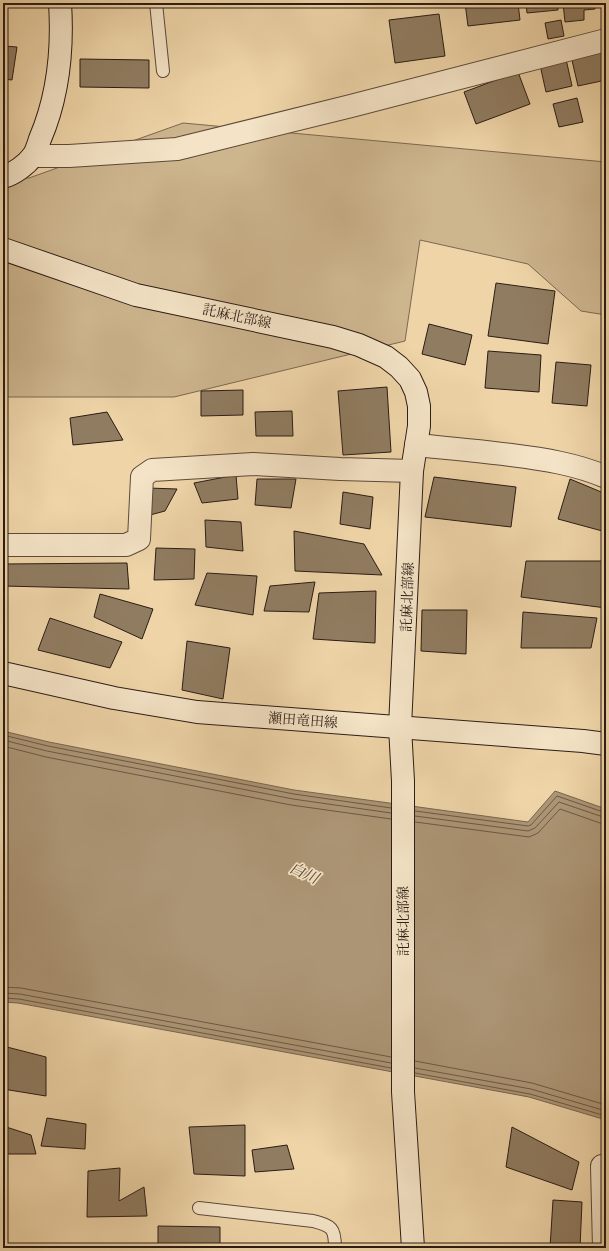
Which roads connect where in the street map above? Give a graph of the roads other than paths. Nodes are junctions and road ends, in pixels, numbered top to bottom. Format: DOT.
graph roads {
  1 [pos="60,3"];
  2 [pos="156,3"];
  3 [pos="606,40"];
  4 [pos="163,71"];
  5 [pos="33,156"];
  6 [pos="3,178"];
  7 [pos="3,249"];
  8 [pos="416,445"];
  9 [pos="412,471"];
  10 [pos="606,477"];
  11 [pos="3,545"];
  12 [pos="3,673"];
  13 [pos="400,727"];
  14 [pos="606,744"];
  15 [pos="606,1167"];
  16 [pos="199,1208"];
  17 [pos="335,1248"];
  18 [pos="413,1248"];
  19 [pos="604,1248"];
  1 -- 5 [label="main road"];
  2 -- 4 [label="lane"];
  3 -- 5 [label="main road"];
  5 -- 6 [label="main road"];
  7 -- 8 [label="main road, 託麻北部線"];
  8 -- 9 [label="main road, 託麻北部線"];
  8 -- 10 [label="main road"];
  9 -- 11 [label="main road"];
  9 -- 13 [label="main road, 託麻北部線"];
  12 -- 13 [label="main road, 瀬田竜田線"];
  13 -- 14 [label="main road, 瀬田竜田線"];
  13 -- 18 [label="main road, 託麻北部線"];
  15 -- 19 [label="main road"];
  16 -- 17 [label="lane"];
}
